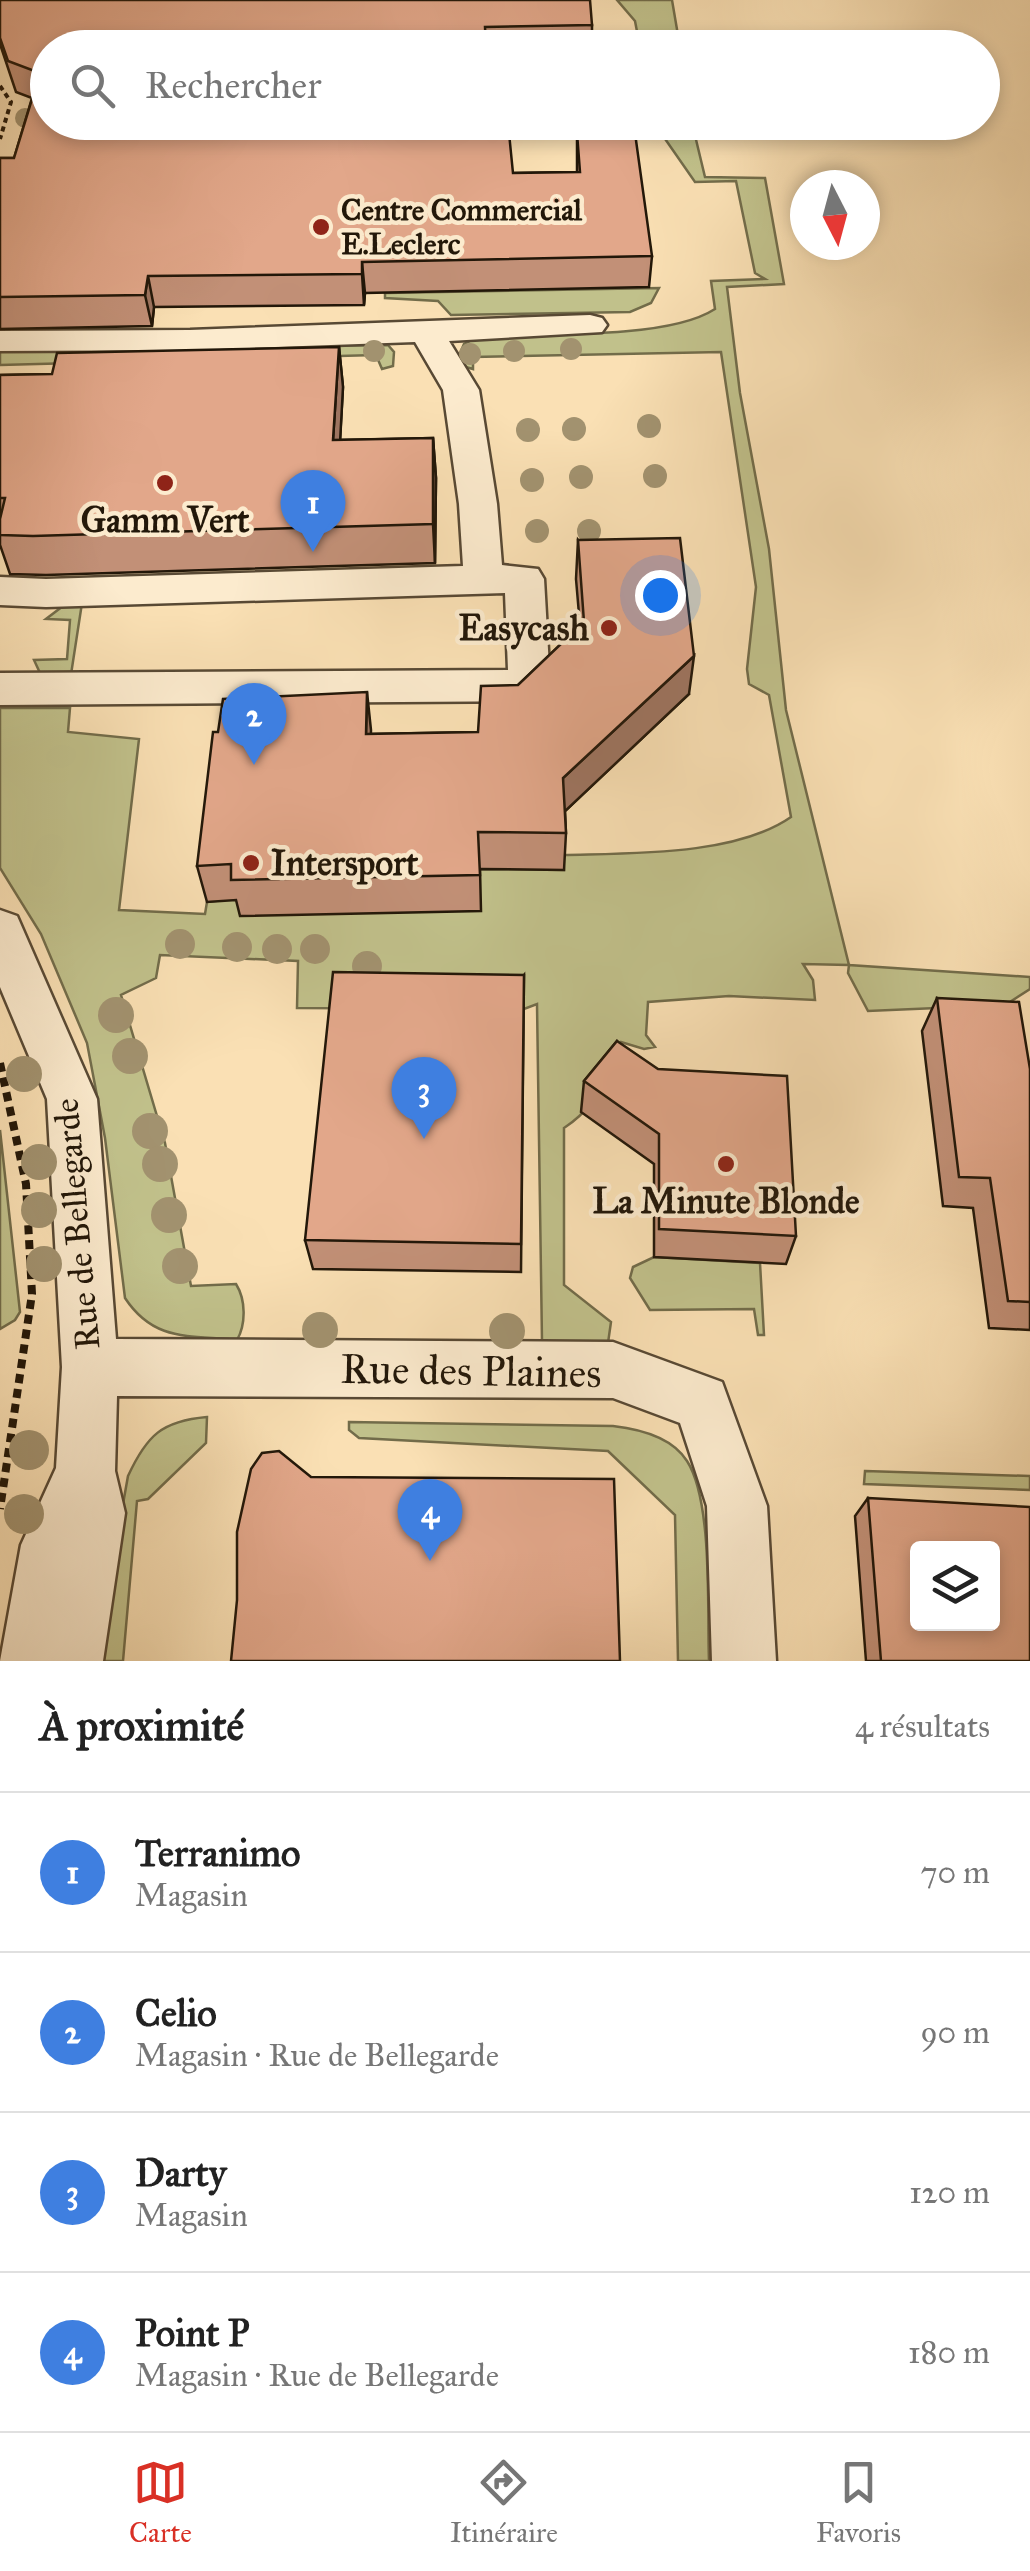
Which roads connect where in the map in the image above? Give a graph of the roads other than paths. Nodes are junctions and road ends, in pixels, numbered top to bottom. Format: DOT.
graph roads {
  1 [pos="590,325"];
  2 [pos="426,331"];
  3 [pos="0,341"];
  4 [pos="484,580"];
  5 [pos="3,591"];
  6 [pos="0,689"];
  7 [pos="0,930"];
  8 [pos="90,1367"];
  9 [pos="84,1471"];
  10 [pos="32,1661"];
  11 [pos="71,1661"];
  12 [pos="744,1661"];
  1 -- 2 [label="street"];
  2 -- 3 [label="street"];
  2 -- 4 [label="street"];
  4 -- 5 [label="street"];
  4 -- 6 [label="street"];
  7 -- 8 [label="street, Rue de Bellegarde"];
  8 -- 9 [label="street, Rue de Bellegarde"];
  8 -- 12 [label="street, Rue des Plaines"];
  9 -- 10 [label="street, Rue de Bellegarde"];
  9 -- 11 [label="street, Rue de Bellegarde"];
}
